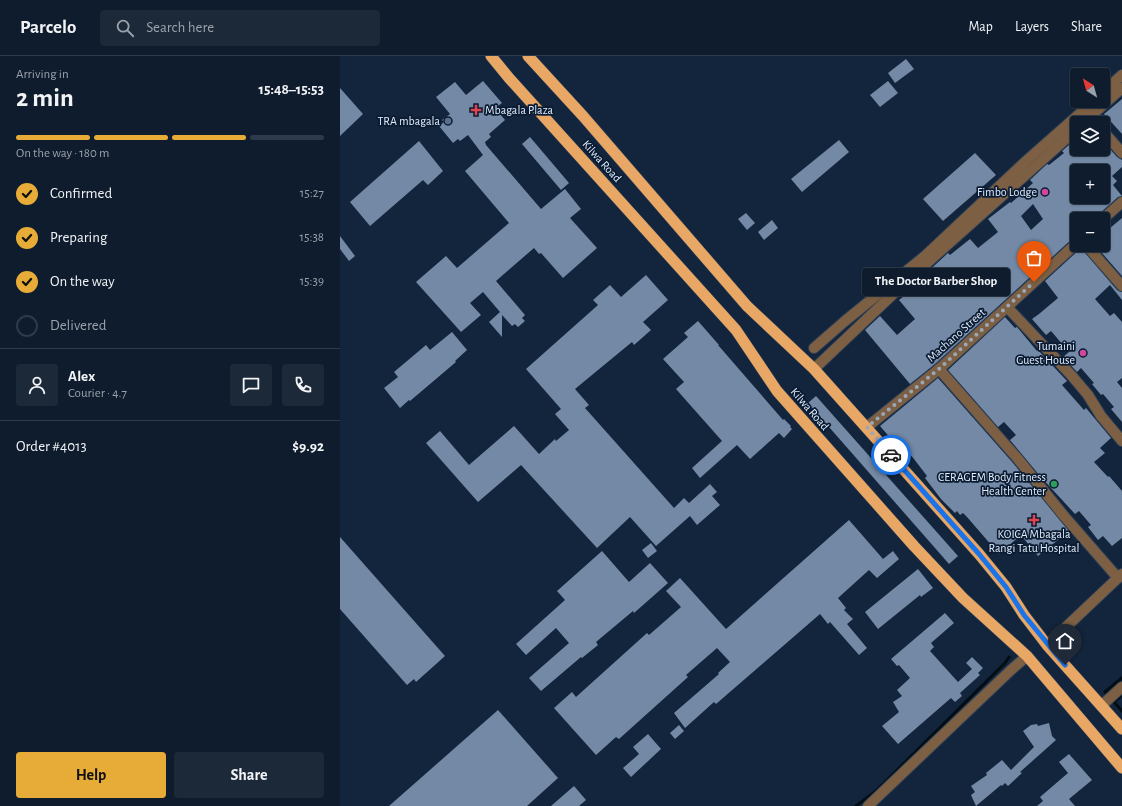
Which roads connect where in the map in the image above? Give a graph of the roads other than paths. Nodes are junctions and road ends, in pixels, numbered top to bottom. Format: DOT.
graph roads {
  1 [pos="491,56"];
  2 [pos="528,56"];
  3 [pos="1122,75"];
  4 [pos="1110,86"];
  5 [pos="1122,88"];
  6 [pos="1086,108"];
  7 [pos="1095,116"];
  8 [pos="1070,134"];
  9 [pos="1110,139"];
  10 [pos="1122,153"];
  11 [pos="1122,202"];
  12 [pos="1110,213"];
  13 [pos="1070,249"];
  14 [pos="1092,252"];
  15 [pos="1122,286"];
  16 [pos="1007,307"];
  17 [pos="814,348"];
  18 [pos="814,369"];
  19 [pos="939,369"];
  20 [pos="867,427"];
  21 [pos="1122,441"];
  22 [pos="1120,576"];
  23 [pos="1047,645"];
  24 [pos="1027,656"];
  25 [pos="1122,687"];
  26 [pos="1101,706"];
  27 [pos="1122,729"];
  28 [pos="1122,768"];
  29 [pos="868,806"];
  1 -- 24 [label="highway, Kilwa Road"];
  2 -- 18 [label="highway, Kilwa Road"];
  3 -- 4 [label="street"];
  5 -- 7 [label="street"];
  6 -- 17 [label="street"];
  8 -- 18 [label="street"];
  9 -- 10 [label="street"];
  11 -- 12 [label="street"];
  13 -- 16 [label="street, Machano Street"];
  14 -- 15 [label="street"];
  16 -- 19 [label="street, Machano Street"];
  16 -- 21 [label="street"];
  18 -- 20 [label="highway, Kilwa Road"];
  19 -- 20 [label="street, Machano Street"];
  19 -- 22 [label="street"];
  20 -- 23 [label="highway, Kilwa Road"];
  22 -- 23 [label="street"];
  23 -- 26 [label="highway, Kilwa Road"];
  24 -- 28 [label="highway, Kilwa Road"];
  24 -- 29 [label="street"];
  25 -- 26 [label="street"];
  26 -- 27 [label="highway, Kilwa Road"];
}
